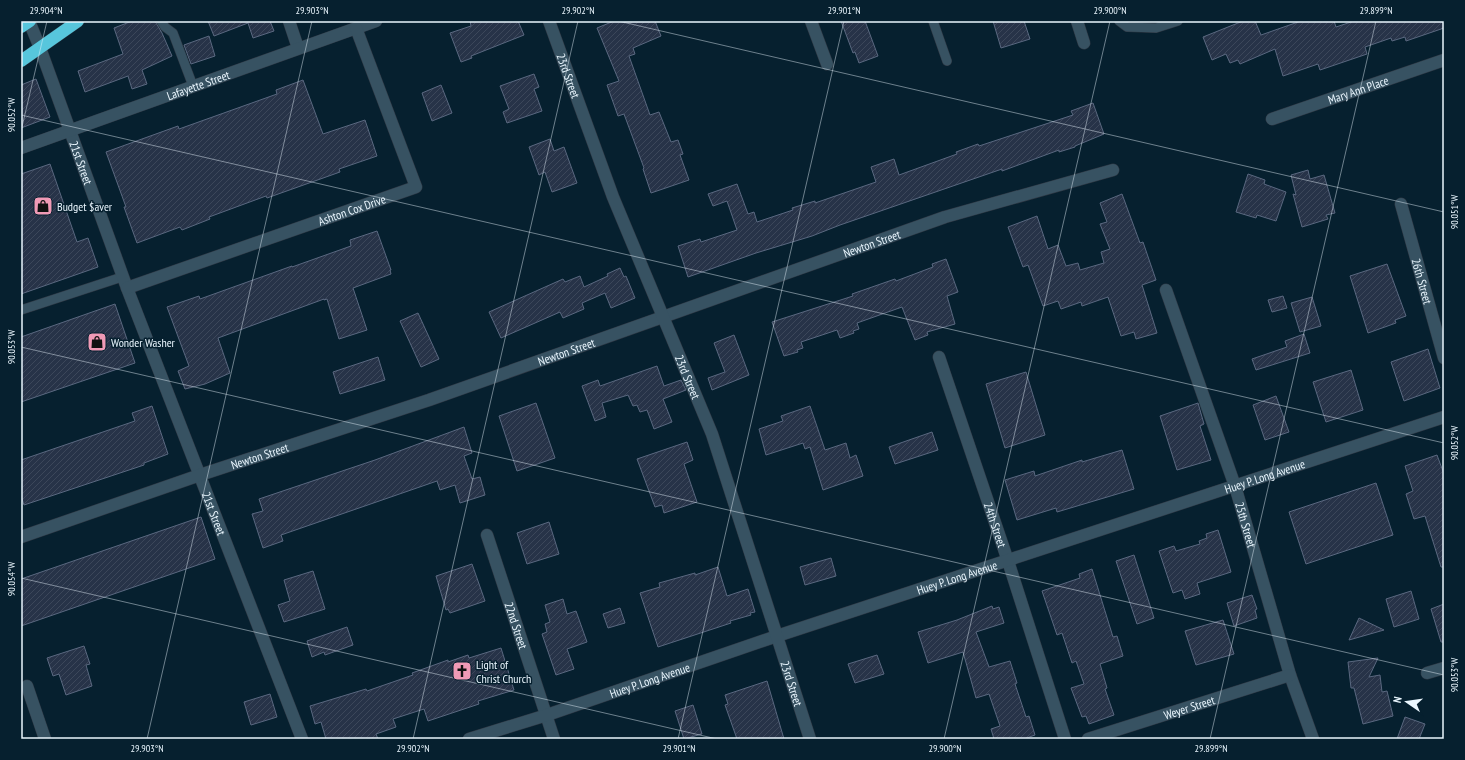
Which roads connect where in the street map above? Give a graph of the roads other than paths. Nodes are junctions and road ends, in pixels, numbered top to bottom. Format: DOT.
graph roads {
  1 [pos="29,21"];
  2 [pos="78,21"];
  3 [pos="162,21"];
  4 [pos="289,21"];
  5 [pos="376,21"];
  6 [pos="549,21"];
  7 [pos="811,21"];
  8 [pos="933,21"];
  9 [pos="1077,21"];
  10 [pos="1119,21"];
  11 [pos="1178,21"];
  12 [pos="21,27"];
  13 [pos="356,28"];
  14 [pos="1084,42"];
  15 [pos="40,48"];
  16 [pos="298,48"];
  17 [pos="1444,60"];
  18 [pos="21,61"];
  19 [pos="947,61"];
  20 [pos="827,64"];
  21 [pos="193,86"];
  22 [pos="1272,119"];
  23 [pos="69,130"];
  24 [pos="21,148"];
  25 [pos="1113,170"];
  26 [pos="1401,204"];
  27 [pos="124,282"];
  28 [pos="1166,290"];
  29 [pos="21,310"];
  30 [pos="664,317"];
  31 [pos="939,357"];
  32 [pos="1444,358"];
  33 [pos="1444,417"];
  34 [pos="200,475"];
  35 [pos="1235,486"];
  36 [pos="487,535"];
  37 [pos="21,537"];
  38 [pos="1008,560"];
  39 [pos="777,636"];
  40 [pos="1444,668"];
  41 [pos="1427,673"];
  42 [pos="1290,675"];
  43 [pos="27,686"];
  44 [pos="547,715"];
  45 [pos="45,739"];
  46 [pos="302,739"];
  47 [pos="470,739"];
  48 [pos="554,739"];
  49 [pos="810,739"];
  50 [pos="1065,739"];
  51 [pos="1088,739"];
  52 [pos="1313,739"];
  1 -- 12 [label="highway"];
  1 -- 15 [label="street, 21st Street"];
  2 -- 15 [label="highway"];
  3 -- 21 [label="lane"];
  4 -- 16 [label="street"];
  5 -- 13 [label="street, Lafayette Street"];
  6 -- 30 [label="street, 23rd Street"];
  7 -- 20 [label="street"];
  8 -- 19 [label="lane"];
  9 -- 14 [label="street"];
  10 -- 11 [label="lane"];
  13 -- 16 [label="street, Lafayette Street"];
  13 -- 27 [label="street, Ashton Cox Drive"];
  15 -- 18 [label="highway"];
  15 -- 23 [label="street, 21st Street"];
  16 -- 21 [label="street, Lafayette Street"];
  17 -- 22 [label="street, Mary Ann Place"];
  21 -- 23 [label="street, Lafayette Street"];
  23 -- 24 [label="street, Lafayette Street"];
  23 -- 27 [label="street, 21st Street"];
  25 -- 30 [label="street, Newton Street"];
  26 -- 32 [label="street, 26th Street"];
  27 -- 29 [label="lane"];
  27 -- 34 [label="street, 21st Street"];
  28 -- 35 [label="street, 25th Street"];
  30 -- 34 [label="street, Newton Street"];
  30 -- 39 [label="street, 23rd Street"];
  31 -- 38 [label="street, 24th Street"];
  33 -- 35 [label="street, Huey P. Long Avenue"];
  34 -- 37 [label="street, Newton Street"];
  34 -- 46 [label="street, 21st Street"];
  35 -- 38 [label="street, Huey P. Long Avenue"];
  35 -- 42 [label="street, 25th Street"];
  36 -- 44 [label="street, 22nd Street"];
  38 -- 39 [label="street, Huey P. Long Avenue"];
  38 -- 50 [label="street, 24th Street"];
  39 -- 44 [label="street, Huey P. Long Avenue"];
  39 -- 49 [label="street, 23rd Street"];
  40 -- 41 [label="street"];
  42 -- 51 [label="street, Weyer Street"];
  42 -- 52 [label="street, 25th Street"];
  43 -- 45 [label="street"];
  44 -- 47 [label="street, Huey P. Long Avenue"];
  44 -- 48 [label="street, 22nd Street"];
}
